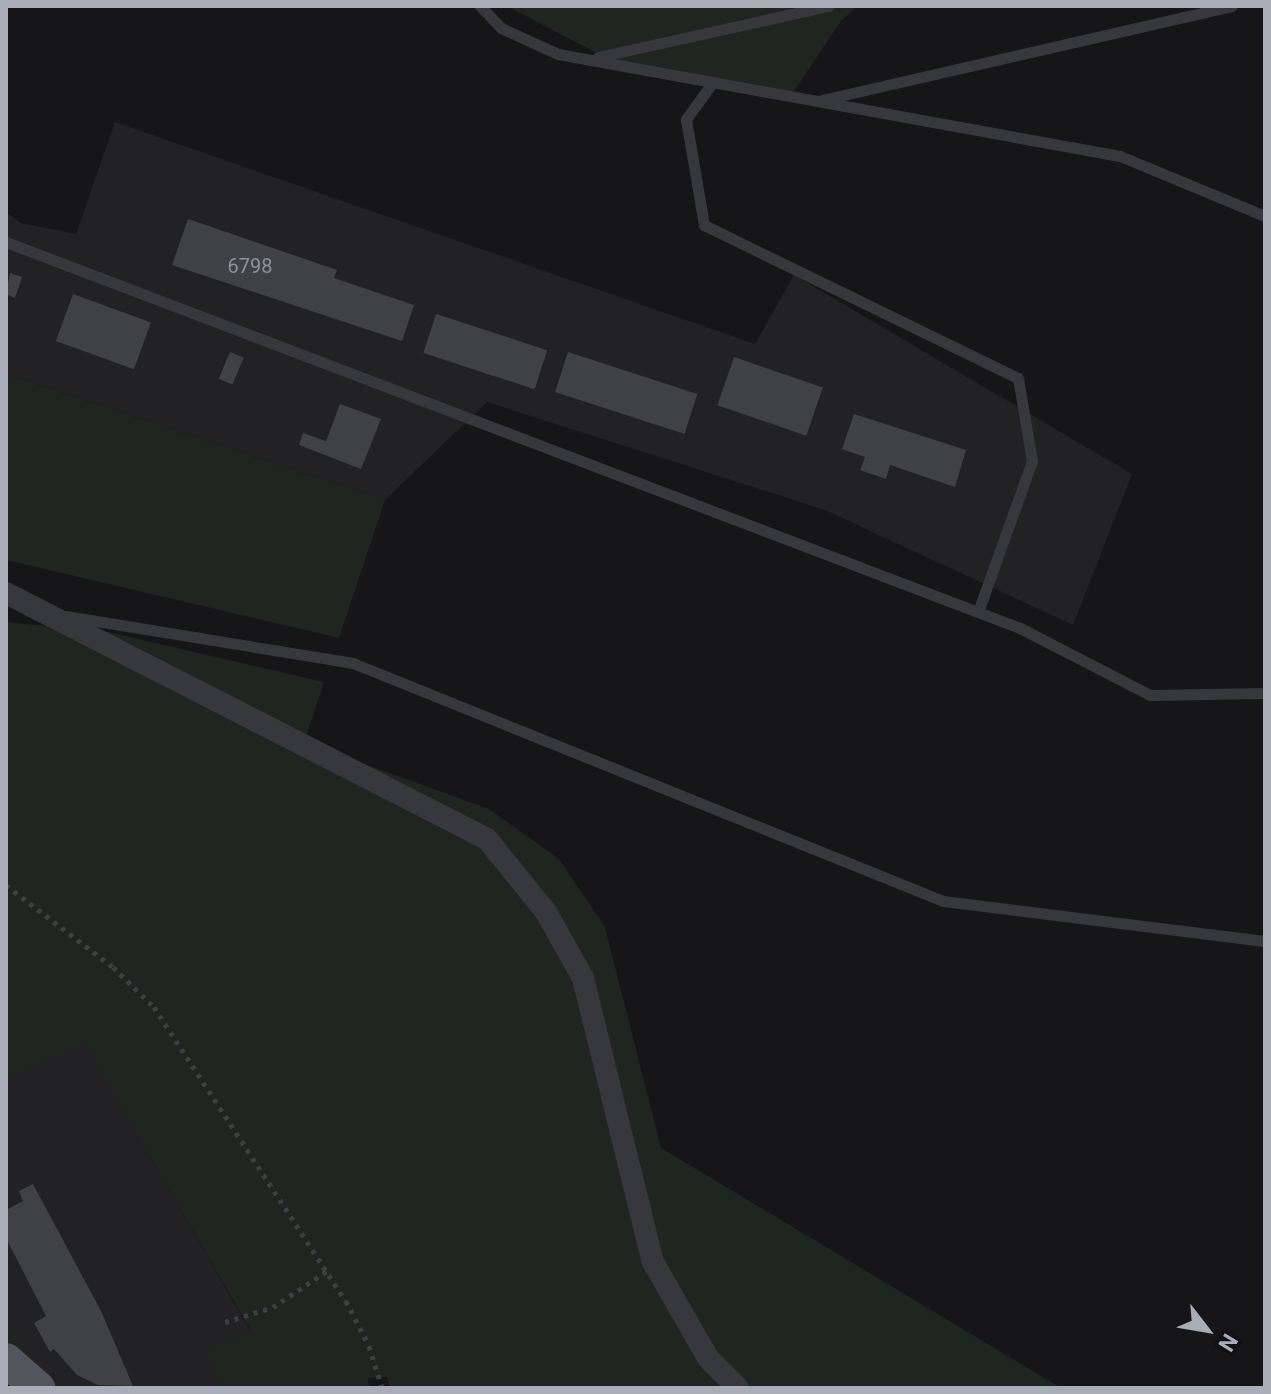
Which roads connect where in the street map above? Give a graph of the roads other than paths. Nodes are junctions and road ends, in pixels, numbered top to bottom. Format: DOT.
graph roads {
  1 [pos="480,6"];
  2 [pos="828,6"];
  3 [pos="1231,6"];
  4 [pos="593,58"];
  5 [pos="713,82"];
  6 [pos="818,101"];
  7 [pos="1265,216"];
  8 [pos="6,242"];
  9 [pos="6,593"];
  10 [pos="978,612"];
  11 [pos="46,613"];
  12 [pos="1265,693"];
  13 [pos="1265,941"];
  14 [pos="6,1360"];
  15 [pos="38,1388"];
  16 [pos="738,1388"];
  1 -- 4 [label="lane"];
  2 -- 4 [label="lane"];
  3 -- 6 [label="lane"];
  4 -- 5 [label="lane"];
  5 -- 6 [label="lane"];
  5 -- 10 [label="lane"];
  6 -- 7 [label="lane"];
  8 -- 10 [label="lane"];
  9 -- 11 [label="street"];
  10 -- 12 [label="lane"];
  11 -- 13 [label="lane"];
  11 -- 16 [label="street"];
  14 -- 15 [label="main road"];
}
